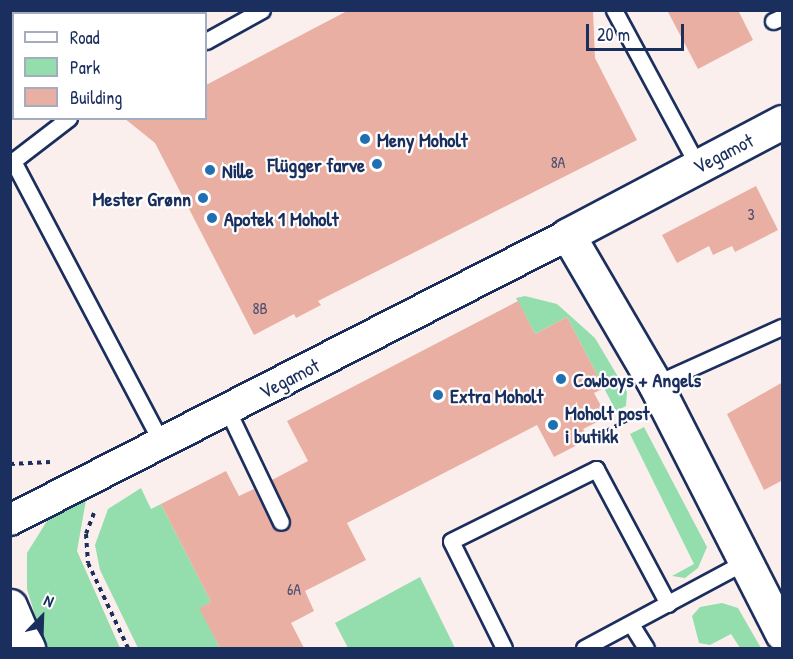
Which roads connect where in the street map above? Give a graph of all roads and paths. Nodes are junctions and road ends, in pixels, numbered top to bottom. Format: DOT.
graph roads {
  1 [pos="262,10"];
  2 [pos="614,10"];
  3 [pos="207,40"];
  4 [pos="66,120"];
  5 [pos="783,122"];
  6 [pos="698,166"];
  7 [pos="568,235"];
  8 [pos="783,327"];
  9 [pos="650,398"];
  10 [pos="227,409"];
  11 [pos="599,435"];
  12 [pos="161,442"];
  13 [pos="100,506"];
  14 [pos="10,520"];
  15 [pos="281,522"];
  16 [pos="746,561"];
  17 [pos="668,604"];
  18 [pos="10,606"];
  19 [pos="632,624"];
  20 [pos="783,633"];
  21 [pos="28,648"];
  22 [pos="128,648"];
  23 [pos="504,648"];
  24 [pos="584,648"];
  25 [pos="646,648"];
  1 -- 3 [label="lane"];
  2 -- 6 [label="lane"];
  4 -- 12 [label="lane"];
  5 -- 6 [label="main road, Vegamot"];
  6 -- 7 [label="main road, Vegamot"];
  7 -- 9 [label="main road"];
  7 -- 10 [label="street, Vegamot"];
  8 -- 9 [label="lane"];
  9 -- 11 [label="path"];
  9 -- 16 [label="main road"];
  10 -- 12 [label="street, Vegamot"];
  10 -- 15 [label="lane"];
  12 -- 14 [label="street, Vegamot"];
  13 -- 22 [label="path"];
  16 -- 17 [label="lane"];
  16 -- 20 [label="main road"];
  17 -- 19 [label="lane"];
  17 -- 23 [label="lane"];
  18 -- 21 [label="main road"];
  19 -- 24 [label="lane"];
  19 -- 25 [label="lane"];
}
